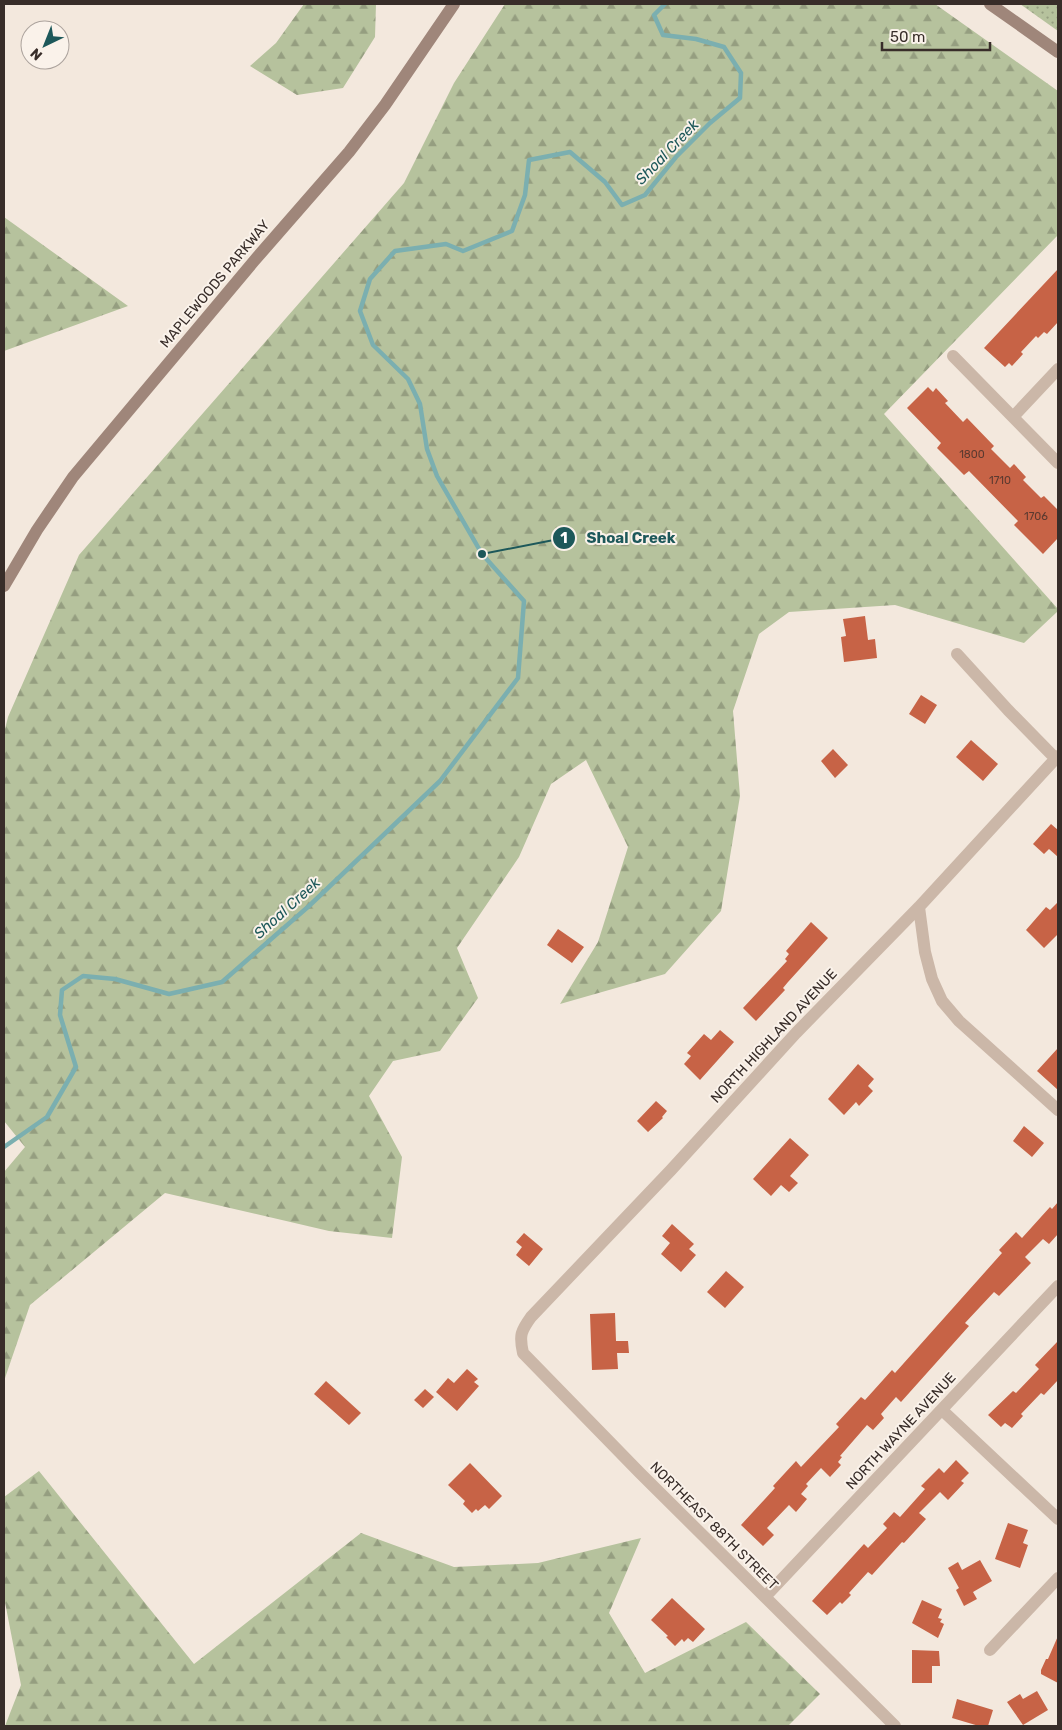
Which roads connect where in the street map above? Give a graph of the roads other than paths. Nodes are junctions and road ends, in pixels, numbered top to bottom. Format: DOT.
graph roads {
  1 [pos="454,4"];
  2 [pos="990,4"];
  3 [pos="1058,52"];
  4 [pos="954,356"];
  5 [pos="1058,369"];
  6 [pos="1013,417"];
  7 [pos="1058,462"];
  8 [pos="4,586"];
  9 [pos="957,654"];
  10 [pos="1057,757"];
  11 [pos="919,907"];
  12 [pos="1058,1110"];
  13 [pos="1058,1286"];
  14 [pos="520,1341"];
  15 [pos="942,1410"];
  16 [pos="1058,1519"];
  17 [pos="1058,1578"];
  18 [pos="765,1596"];
  19 [pos="990,1650"];
  20 [pos="895,1726"];
  1 -- 8 [label="main road, MAPLEWOODS PARKWAY"];
  2 -- 3 [label="main road"];
  4 -- 6 [label="street"];
  5 -- 6 [label="street"];
  6 -- 7 [label="street"];
  9 -- 10 [label="street"];
  10 -- 11 [label="street, NORTH HIGHLAND AVENUE"];
  11 -- 12 [label="street"];
  11 -- 14 [label="street, NORTH HIGHLAND AVENUE"];
  13 -- 15 [label="street, NORTH WAYNE AVENUE"];
  14 -- 18 [label="street, NORTHEAST 88TH STREET"];
  15 -- 16 [label="street"];
  15 -- 18 [label="street, NORTH WAYNE AVENUE"];
  17 -- 19 [label="street"];
  18 -- 20 [label="street, NORTHEAST 88TH STREET"];
}
